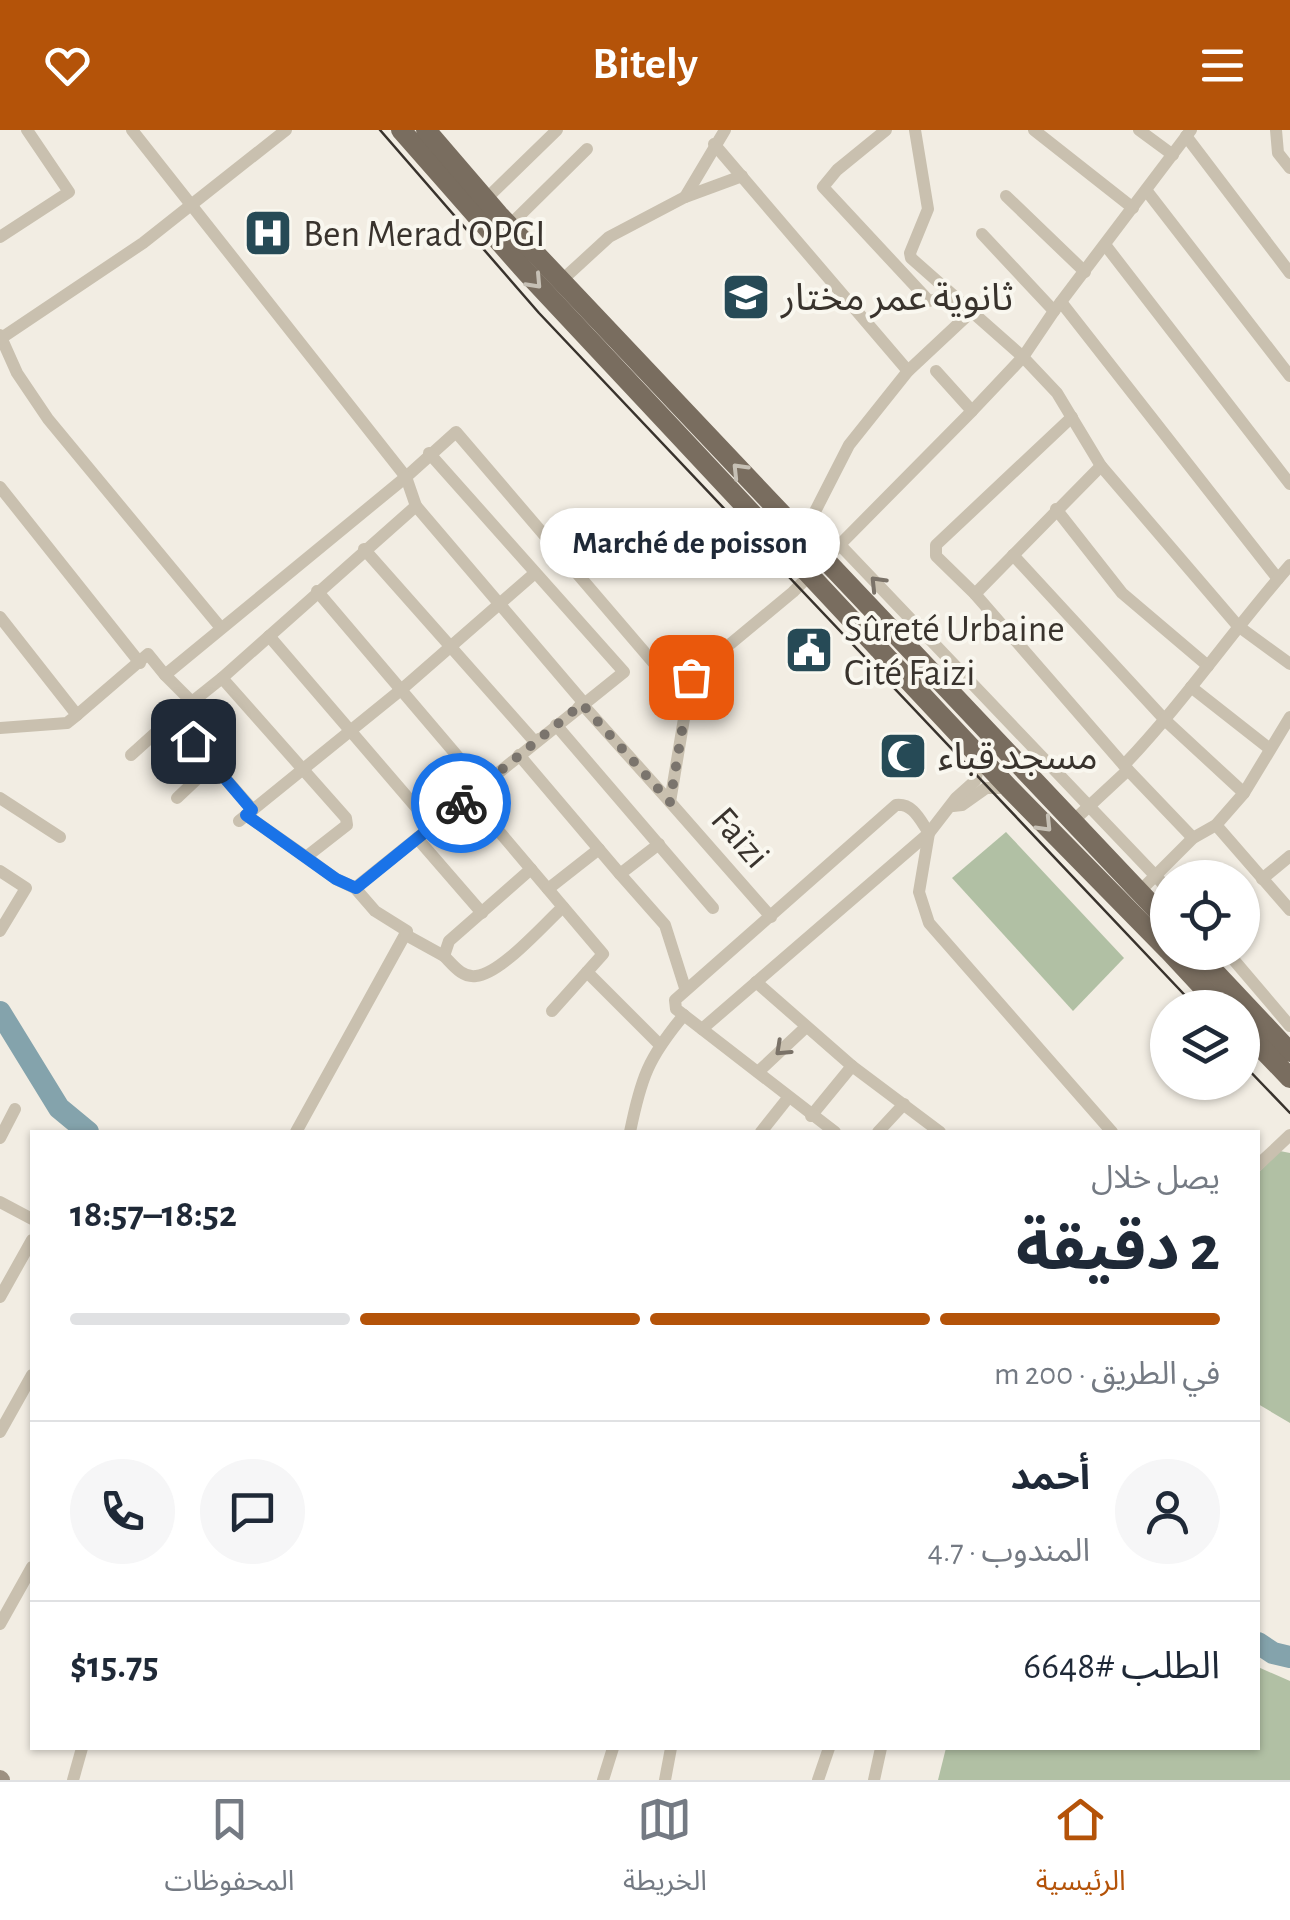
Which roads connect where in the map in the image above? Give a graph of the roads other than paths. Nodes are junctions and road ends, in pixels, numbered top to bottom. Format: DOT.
graph roads {
  1 [pos="27,130"];
  2 [pos="132,130"];
  3 [pos="286,130"];
  4 [pos="401,130"];
  5 [pos="426,130"];
  6 [pos="557,130"];
  7 [pos="725,130"];
  8 [pos="886,130"];
  9 [pos="1034,130"];
  10 [pos="1139,130"];
  11 [pos="1276,130"];
  12 [pos="919,131"];
  13 [pos="1189,133"];
  14 [pos="714,144"];
  15 [pos="587,149"];
  16 [pos="1172,155"];
  17 [pos="1290,168"];
  18 [pos="742,176"];
  19 [pos="1146,190"];
  20 [pos="1006,196"];
  21 [pos="685,197"];
  22 [pos="485,200"];
  23 [pos="192,204"];
  24 [pos="1134,208"];
  25 [pos="509,226"];
  26 [pos="982,234"];
  27 [pos="0,237"];
  28 [pos="1106,246"];
  29 [pos="1086,272"];
  30 [pos="1290,273"];
  31 [pos="561,281"];
  32 [pos="1057,307"];
  33 [pos="966,315"];
  34 [pos="0,337"];
  35 [pos="1023,357"];
  36 [pos="908,371"];
  37 [pos="936,371"];
  38 [pos="1290,376"];
  39 [pos="972,411"];
  40 [pos="1072,418"];
  41 [pos="429,453"];
  42 [pos="1101,466"];
  43 [pos="406,476"];
  44 [pos="1290,484"];
  45 [pos="0,487"];
  46 [pos="416,506"];
  47 [pos="1056,509"];
  48 [pos="802,537"];
  49 [pos="840,544"];
  50 [pos="364,549"];
  51 [pos="1013,554"];
  52 [pos="1290,564"];
  53 [pos="817,567"];
  54 [pos="535,573"];
  55 [pos="1278,579"];
  56 [pos="317,591"];
  57 [pos="975,594"];
  58 [pos="501,604"];
  59 [pos="0,617"];
  60 [pos="1238,626"];
  61 [pos="221,628"];
  62 [pos="270,636"];
  63 [pos="453,646"];
  64 [pos="140,662"];
  65 [pos="1290,664"];
  66 [pos="1208,666"];
  67 [pos="165,675"];
  68 [pos="691,677"];
  69 [pos="222,678"];
  70 [pos="1191,687"];
  71 [pos="402,689"];
  72 [pos="192,702"];
  73 [pos="582,704"];
  74 [pos="77,715"];
  75 [pos="172,718"];
  76 [pos="1166,721"];
  77 [pos="556,725"];
  78 [pos="1287,726"];
  79 [pos="0,728"];
  80 [pos="352,730"];
  81 [pos="535,742"];
  82 [pos="1270,749"];
  83 [pos="131,755"];
  84 [pos="519,755"];
  85 [pos="981,757"];
  86 [pos="213,764"];
  87 [pos="1126,768"];
  88 [pos="303,770"];
  89 [pos="482,786"];
  90 [pos="976,788"];
  91 [pos="1009,788"];
  92 [pos="1244,792"];
  93 [pos="469,796"];
  94 [pos="0,798"];
  95 [pos="177,798"];
  96 [pos="670,802"];
  97 [pos="1090,806"];
  98 [pos="246,815"];
  99 [pos="1072,822"];
  100 [pos="1216,825"];
  101 [pos="433,826"];
  102 [pos="930,832"];
  103 [pos="60,838"];
  104 [pos="417,838"];
  105 [pos="1193,838"];
  106 [pos="918,843"];
  107 [pos="659,844"];
  108 [pos="599,849"];
  109 [pos="927,856"];
  110 [pos="1290,856"];
  111 [pos="306,857"];
  112 [pos="1172,860"];
  113 [pos="531,869"];
  114 [pos="0,871"];
  115 [pos="1150,871"];
  116 [pos="620,874"];
  117 [pos="1262,878"];
  118 [pos="1150,882"];
  119 [pos="356,888"];
  120 [pos="548,889"];
  121 [pos="1139,892"];
  122 [pos="1150,903"];
  123 [pos="563,906"];
  124 [pos="712,908"];
  125 [pos="1290,910"];
  126 [pos="482,913"];
  127 [pos="771,916"];
  128 [pos="0,932"];
  129 [pos="1150,932"];
  130 [pos="406,935"];
  131 [pos="444,956"];
  132 [pos="1187,970"];
  133 [pos="1212,970"];
  134 [pos="1237,970"];
  135 [pos="587,972"];
  136 [pos="756,982"];
  137 [pos="686,988"];
  138 [pos="1205,990"];
  139 [pos="552,1011"];
  140 [pos="684,1015"];
  141 [pos="806,1027"];
  142 [pos="702,1029"];
  143 [pos="1260,1037"];
  144 [pos="659,1044"];
  145 [pos="1283,1049"];
  146 [pos="852,1066"];
  147 [pos="758,1072"];
  148 [pos="788,1098"];
  149 [pos="904,1104"];
  150 [pos="14,1109"];
  151 [pos="811,1116"];
  152 [pos="297,1130"];
  153 [pos="630,1130"];
  154 [pos="764,1130"];
  155 [pos="832,1130"];
  156 [pos="880,1130"];
  157 [pos="937,1130"];
  158 [pos="1110,1130"];
  159 [pos="1290,1135"];
  160 [pos="0,1138"];
  161 [pos="1260,1163"];
  162 [pos="0,1202"];
  163 [pos="30,1219"];
  164 [pos="30,1244"];
  165 [pos="0,1298"];
  166 [pos="30,1379"];
  167 [pos="0,1432"];
  168 [pos="30,1571"];
  169 [pos="0,1624"];
  170 [pos="82,1750"];
  171 [pos="612,1750"];
  172 [pos="671,1750"];
  173 [pos="828,1750"];
  174 [pos="881,1750"];
  175 [pos="74,1780"];
  176 [pos="604,1780"];
  177 [pos="665,1780"];
  178 [pos="818,1780"];
  179 [pos="874,1780"];
  1 -- 27 [label="street"];
  2 -- 23 [label="street"];
  3 -- 23 [label="street"];
  4 -- 53 [label="main road, one-way"];
  5 -- 22 [label="main road"];
  6 -- 22 [label="street"];
  7 -- 14 [label="street"];
  8 -- 33 [label="street"];
  9 -- 24 [label="street"];
  10 -- 16 [label="street"];
  11 -- 17 [label="street"];
  12 -- 33 [label="street"];
  13 -- 16 [label="street"];
  13 -- 30 [label="street"];
  14 -- 18 [label="street"];
  14 -- 21 [label="street"];
  15 -- 25 [label="street"];
  16 -- 19 [label="street"];
  18 -- 21 [label="street"];
  18 -- 36 [label="street"];
  19 -- 24 [label="street"];
  19 -- 38 [label="street"];
  20 -- 29 [label="street"];
  21 -- 31 [label="street"];
  22 -- 25 [label="main road"];
  23 -- 34 [label="street"];
  23 -- 43 [label="street"];
  24 -- 28 [label="street"];
  25 -- 31 [label="main road"];
  26 -- 32 [label="street"];
  28 -- 29 [label="street"];
  28 -- 44 [label="street"];
  29 -- 32 [label="street"];
  48 -- 31 [label="main road, one-way"];
  32 -- 35 [label="street"];
  32 -- 55 [label="street"];
  33 -- 35 [label="street"];
  33 -- 36 [label="street"];
  34 -- 61 [label="street"];
  35 -- 39 [label="street"];
  35 -- 40 [label="street"];
  36 -- 48 [label="street"];
  37 -- 39 [label="street"];
  39 -- 49 [label="street"];
  40 -- 42 [label="street"];
  40 -- 57 [label="street"];
  41 -- 43 [label="street"];
  41 -- 54 [label="street"];
  41 -- 68 [label="street"];
  42 -- 47 [label="street"];
  42 -- 60 [label="street"];
  43 -- 46 [label="street"];
  43 -- 61 [label="street"];
  45 -- 64 [label="street"];
  46 -- 50 [label="street"];
  46 -- 58 [label="street"];
  47 -- 51 [label="street"];
  47 -- 66 [label="street"];
  48 -- 53 [label="main road"];
  49 -- 53 [label="street"];
  97 -- 49 [label="street, one-way"];
  50 -- 56 [label="street"];
  50 -- 63 [label="street"];
  51 -- 57 [label="street"];
  51 -- 76 [label="street"];
  52 -- 55 [label="street"];
  53 -- 68 [label="street"];
  53 -- 85 [label="main road"];
  53 -- 99 [label="main road"];
  54 -- 58 [label="street"];
  54 -- 73 [label="street"];
  55 -- 60 [label="street"];
  56 -- 62 [label="street"];
  56 -- 71 [label="street"];
  57 -- 87 [label="street"];
  58 -- 63 [label="street"];
  58 -- 73 [label="street"];
  59 -- 74 [label="street"];
  60 -- 65 [label="street"];
  60 -- 66 [label="street"];
  61 -- 67 [label="street"];
  62 -- 69 [label="street"];
  62 -- 80 [label="street"];
  63 -- 71 [label="street"];
  63 -- 81 [label="street"];
  64 -- 67 [label="street"];
  64 -- 74 [label="street"];
  66 -- 70 [label="street"];
  67 -- 72 [label="street"];
  68 -- 96 [label="street, Faïzi"];
  69 -- 72 [label="street"];
  69 -- 88 [label="street"];
  70 -- 76 [label="street"];
  70 -- 82 [label="street"];
  71 -- 80 [label="street"];
  71 -- 89 [label="street"];
  72 -- 75 [label="street"];
  73 -- 77 [label="street"];
  73 -- 81 [label="street"];
  73 -- 96 [label="street"];
  74 -- 79 [label="street"];
  75 -- 83 [label="street"];
  75 -- 86 [label="street"];
  76 -- 87 [label="street"];
  76 -- 92 [label="street"];
  77 -- 81 [label="street"];
  77 -- 107 [label="street"];
  78 -- 82 [label="street"];
  80 -- 88 [label="street"];
  80 -- 101 [label="street"];
  81 -- 84 [label="street"];
  82 -- 92 [label="street"];
  84 -- 89 [label="street"];
  84 -- 108 [label="street"];
  85 -- 90 [label="street"];
  85 -- 91 [label="main road"];
  86 -- 95 [label="street"];
  86 -- 98 [label="street"];
  87 -- 97 [label="street"];
  87 -- 105 [label="street"];
  88 -- 98 [label="street"];
  88 -- 111 [label="street"];
  89 -- 93 [label="street"];
  90 -- 91 [label="street"];
  90 -- 102 [label="street"];
  91 -- 129 [label="main road, one-way"];
  92 -- 100 [label="street"];
  93 -- 101 [label="street"];
  93 -- 113 [label="street"];
  94 -- 103 [label="street"];
  96 -- 127 [label="street, Faïzi"];
  97 -- 99 [label="street"];
  97 -- 115 [label="street"];
  98 -- 111 [label="street"];
  99 -- 121 [label="main road"];
  100 -- 105 [label="street"];
  100 -- 117 [label="street"];
  101 -- 104 [label="street"];
  102 -- 106 [label="street"];
  102 -- 109 [label="street"];
  102 -- 127 [label="street"];
  104 -- 119 [label="street"];
  104 -- 126 [label="street"];
  105 -- 112 [label="street"];
  106 -- 109 [label="street"];
  106 -- 136 [label="street"];
  107 -- 116 [label="street"];
  107 -- 124 [label="street"];
  108 -- 116 [label="street"];
  108 -- 120 [label="street"];
  109 -- 158 [label="street"];
  110 -- 117 [label="street"];
  111 -- 119 [label="street"];
  113 -- 120 [label="street"];
  113 -- 126 [label="street"];
  114 -- 128 [label="street"];
  116 -- 137 [label="street"];
  117 -- 125 [label="street"];
  118 -- 121 [label="street"];
  119 -- 130 [label="street"];
  120 -- 123 [label="street"];
  121 -- 122 [label="main road"];
  123 -- 131 [label="street"];
  123 -- 135 [label="street"];
  126 -- 131 [label="street"];
  127 -- 137 [label="street"];
  130 -- 131 [label="street"];
  130 -- 152 [label="street"];
  132 -- 138 [label="main road"];
  133 -- 145 [label="main road"];
  134 -- 145 [label="street"];
  135 -- 139 [label="street"];
  135 -- 144 [label="street"];
  136 -- 141 [label="street"];
  136 -- 142 [label="street"];
  137 -- 140 [label="street"];
  140 -- 142 [label="street"];
  140 -- 144 [label="street"];
  141 -- 146 [label="street"];
  141 -- 147 [label="street, one-way"];
  142 -- 147 [label="street"];
  143 -- 145 [label="main road"];
  144 -- 153 [label="street"];
  146 -- 149 [label="street"];
  146 -- 151 [label="street"];
  147 -- 148 [label="street"];
  148 -- 151 [label="street"];
  148 -- 154 [label="street"];
  149 -- 156 [label="street"];
  149 -- 157 [label="street"];
  150 -- 160 [label="street"];
  151 -- 155 [label="street"];
  159 -- 161 [label="street"];
  162 -- 163 [label="street"];
  164 -- 165 [label="street"];
  166 -- 167 [label="street"];
  168 -- 169 [label="street"];
  170 -- 175 [label="street"];
  171 -- 176 [label="street"];
  172 -- 177 [label="street"];
  173 -- 178 [label="street"];
  174 -- 179 [label="street"];
}
